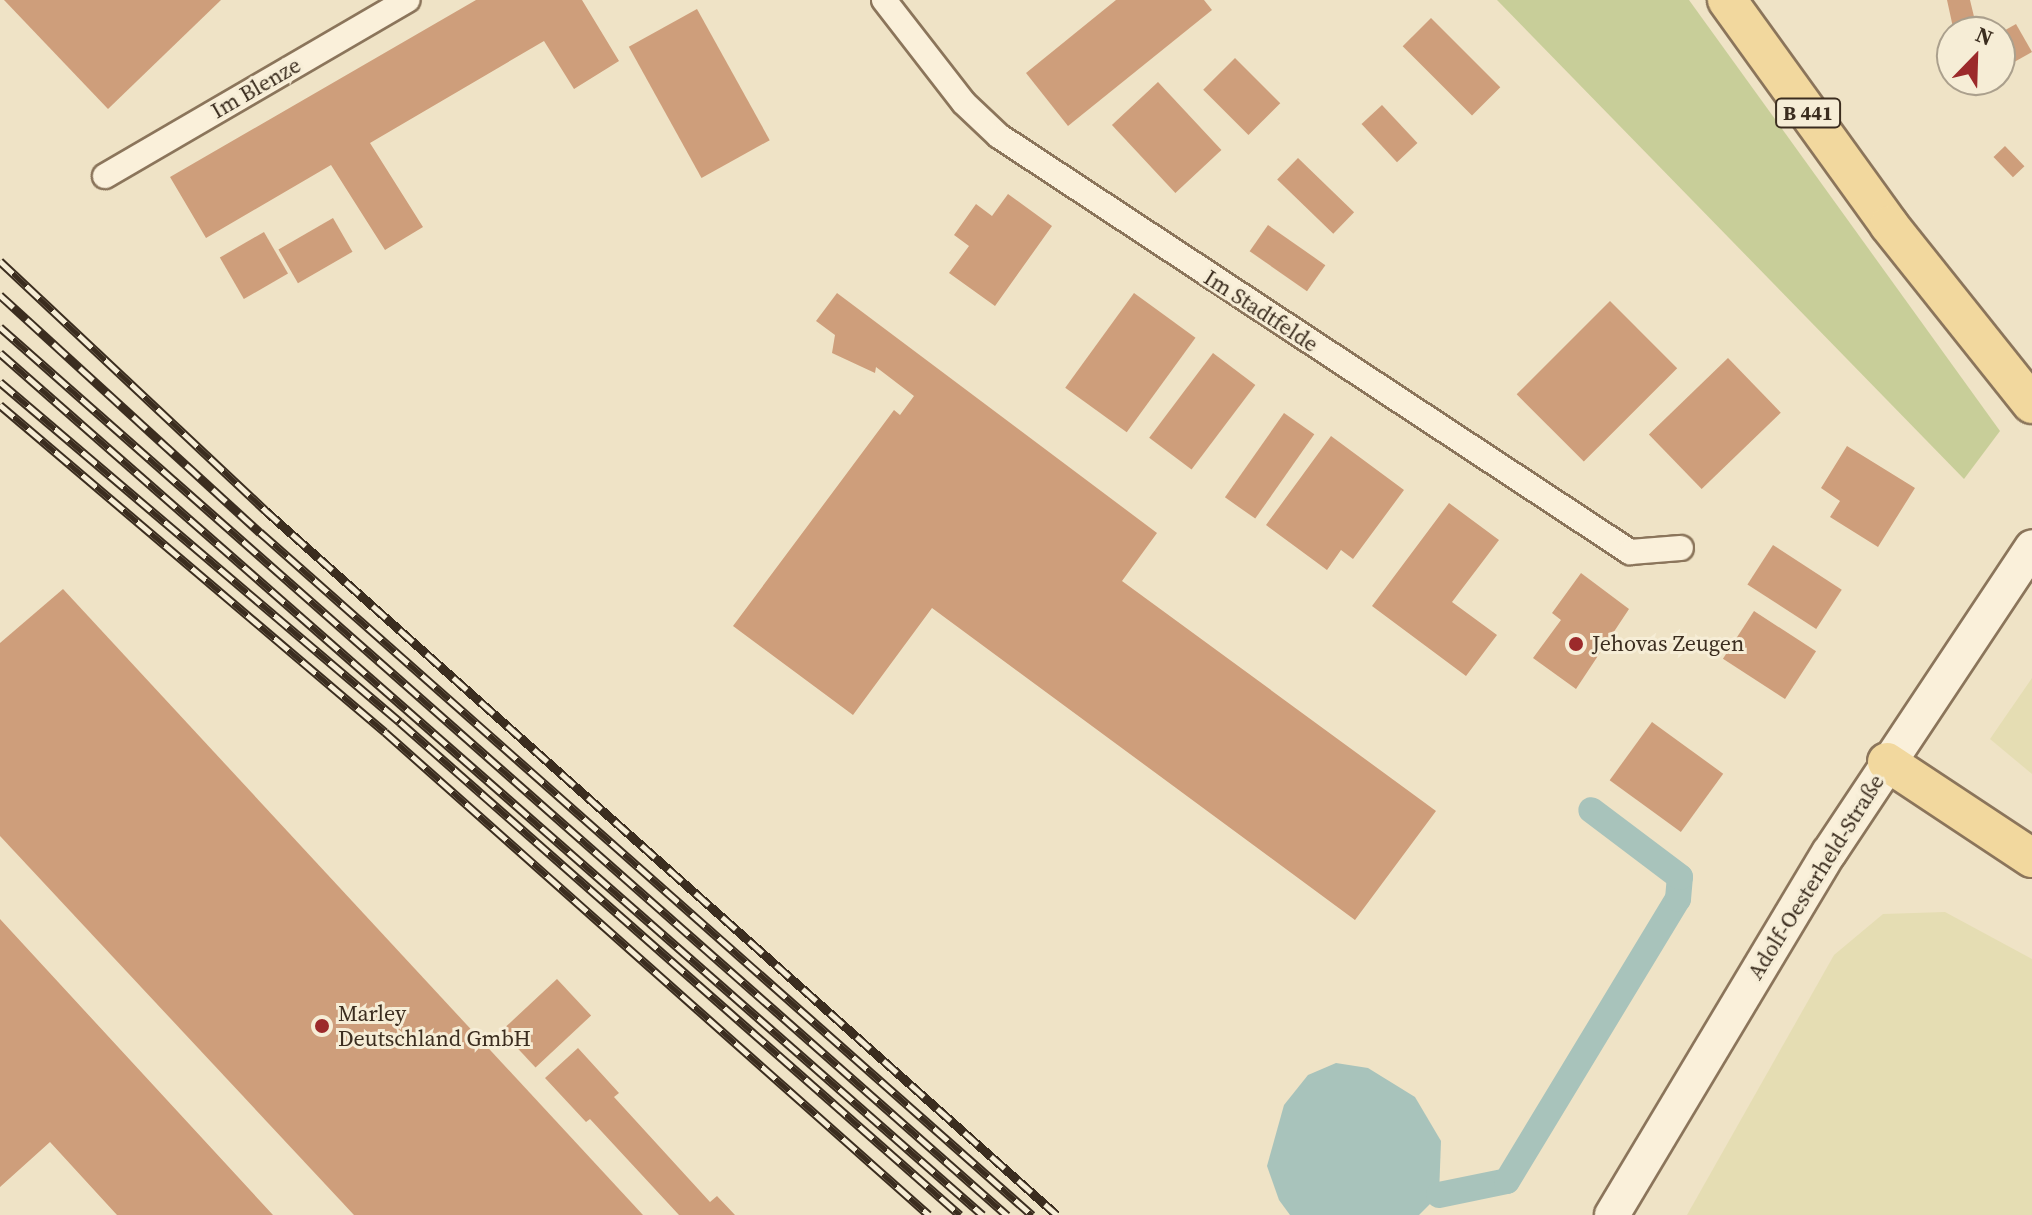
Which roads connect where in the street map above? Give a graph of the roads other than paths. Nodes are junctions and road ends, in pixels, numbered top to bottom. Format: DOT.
graph roads {
  1 [pos="407,0"];
  2 [pos="884,0"];
  3 [pos="1727,0"];
  4 [pos="105,176"];
  5 [pos="2032,404"];
  6 [pos="2032,547"];
  7 [pos="1681,548"];
  8 [pos="1887,762"];
  9 [pos="2032,858"];
  10 [pos="1612,1215"];
  1 -- 4 [label="street, Im Blenze"];
  2 -- 7 [label="street, Im Stadtfelde"];
  3 -- 5 [label="main road, B 441"];
  6 -- 8 [label="street, Adolf-Oesterheld-Straße"];
  8 -- 9 [label="main road"];
  8 -- 10 [label="street, Adolf-Oesterheld-Straße"];
}
